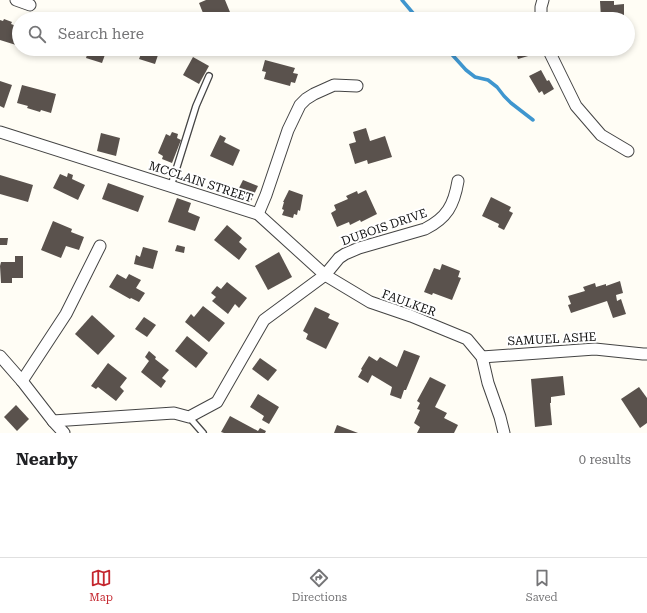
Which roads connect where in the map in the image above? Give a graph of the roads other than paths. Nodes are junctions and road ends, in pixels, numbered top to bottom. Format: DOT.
graph roads {
  1 [pos="16,0"];
  2 [pos="543,0"];
  3 [pos="30,5"];
  4 [pos="541,12"];
  5 [pos="551,56"];
  6 [pos="209,76"];
  7 [pos="357,86"];
  8 [pos="0,132"];
  9 [pos="628,151"];
  10 [pos="458,181"];
  11 [pos="171,186"];
  12 [pos="258,214"];
  13 [pos="100,246"];
  14 [pos="325,275"];
  15 [pos="647,354"];
  16 [pos="0,356"];
  17 [pos="482,357"];
  18 [pos="22,381"];
  19 [pos="189,417"];
  20 [pos="53,421"];
  21 [pos="64,433"];
  22 [pos="203,433"];
  23 [pos="504,433"];
  1 -- 3 [label="street"];
  2 -- 4 [label="street"];
  5 -- 9 [label="street"];
  6 -- 11 [label="lane"];
  7 -- 12 [label="street"];
  8 -- 11 [label="street, MCCLAIN STREET"];
  10 -- 14 [label="street, DUBOIS DRIVE"];
  11 -- 12 [label="street, MCCLAIN STREET"];
  12 -- 14 [label="street, MCCLAIN STREET"];
  13 -- 18 [label="street"];
  14 -- 17 [label="street, FAULKER"];
  14 -- 19 [label="street"];
  15 -- 17 [label="street, SAMUEL ASHE"];
  16 -- 18 [label="street"];
  17 -- 23 [label="street"];
  18 -- 20 [label="street"];
  19 -- 20 [label="street"];
  19 -- 22 [label="lane"];
  20 -- 21 [label="street"];
}
